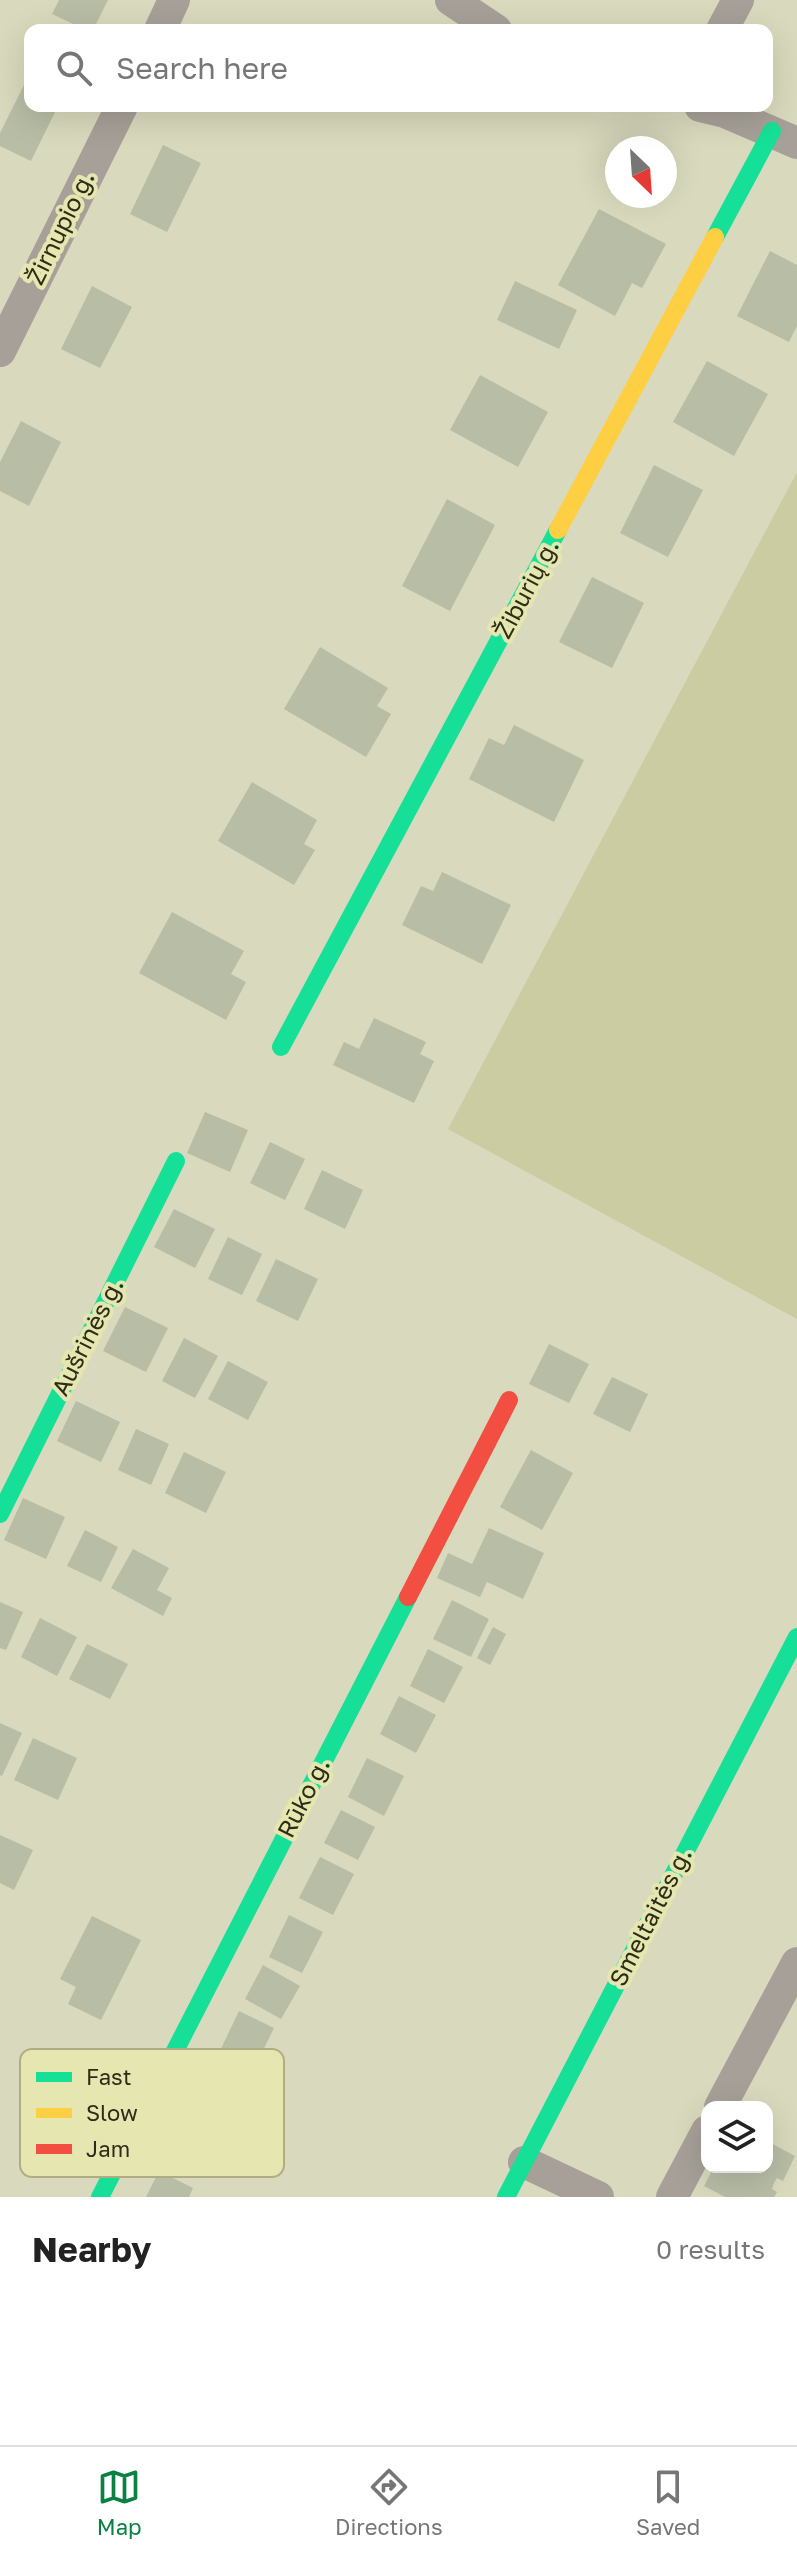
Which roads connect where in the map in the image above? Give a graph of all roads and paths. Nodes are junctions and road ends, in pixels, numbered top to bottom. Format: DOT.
graph roads {
  1 [pos="174,0"];
  2 [pos="451,0"];
  3 [pos="738,0"];
  4 [pos="163,24"];
  5 [pos="487,24"];
  6 [pos="725,24"];
  7 [pos="119,112"];
  8 [pos="725,112"];
  9 [pos="785,137"];
  10 [pos="0,351"];
  11 [pos="281,1047"];
  12 [pos="176,1161"];
  13 [pos="509,1400"];
  14 [pos="0,1514"];
  15 [pos="797,1637"];
  16 [pos="797,1963"];
  17 [pos="176,2049"];
  18 [pos="723,2101"];
  19 [pos="701,2142"];
  20 [pos="524,2162"];
  21 [pos="110,2177"];
  22 [pos="100,2197"];
  23 [pos="506,2197"];
  24 [pos="598,2197"];
  25 [pos="672,2197"];
  1 -- 4 [label="street"];
  2 -- 5 [label="street"];
  3 -- 6 [label="street"];
  7 -- 10 [label="street, Žirnupio g."];
  8 -- 9 [label="street"];
  9 -- 11 [label="street, Žiburių g."];
  12 -- 14 [label="street, Aušrinės g."];
  13 -- 17 [label="street, Rūko g."];
  15 -- 20 [label="street, Smeltaitės g."];
  16 -- 18 [label="street"];
  19 -- 25 [label="street"];
  20 -- 23 [label="street, Smeltaitės g."];
  20 -- 24 [label="street"];
  21 -- 22 [label="street, Rūko g."];
}
